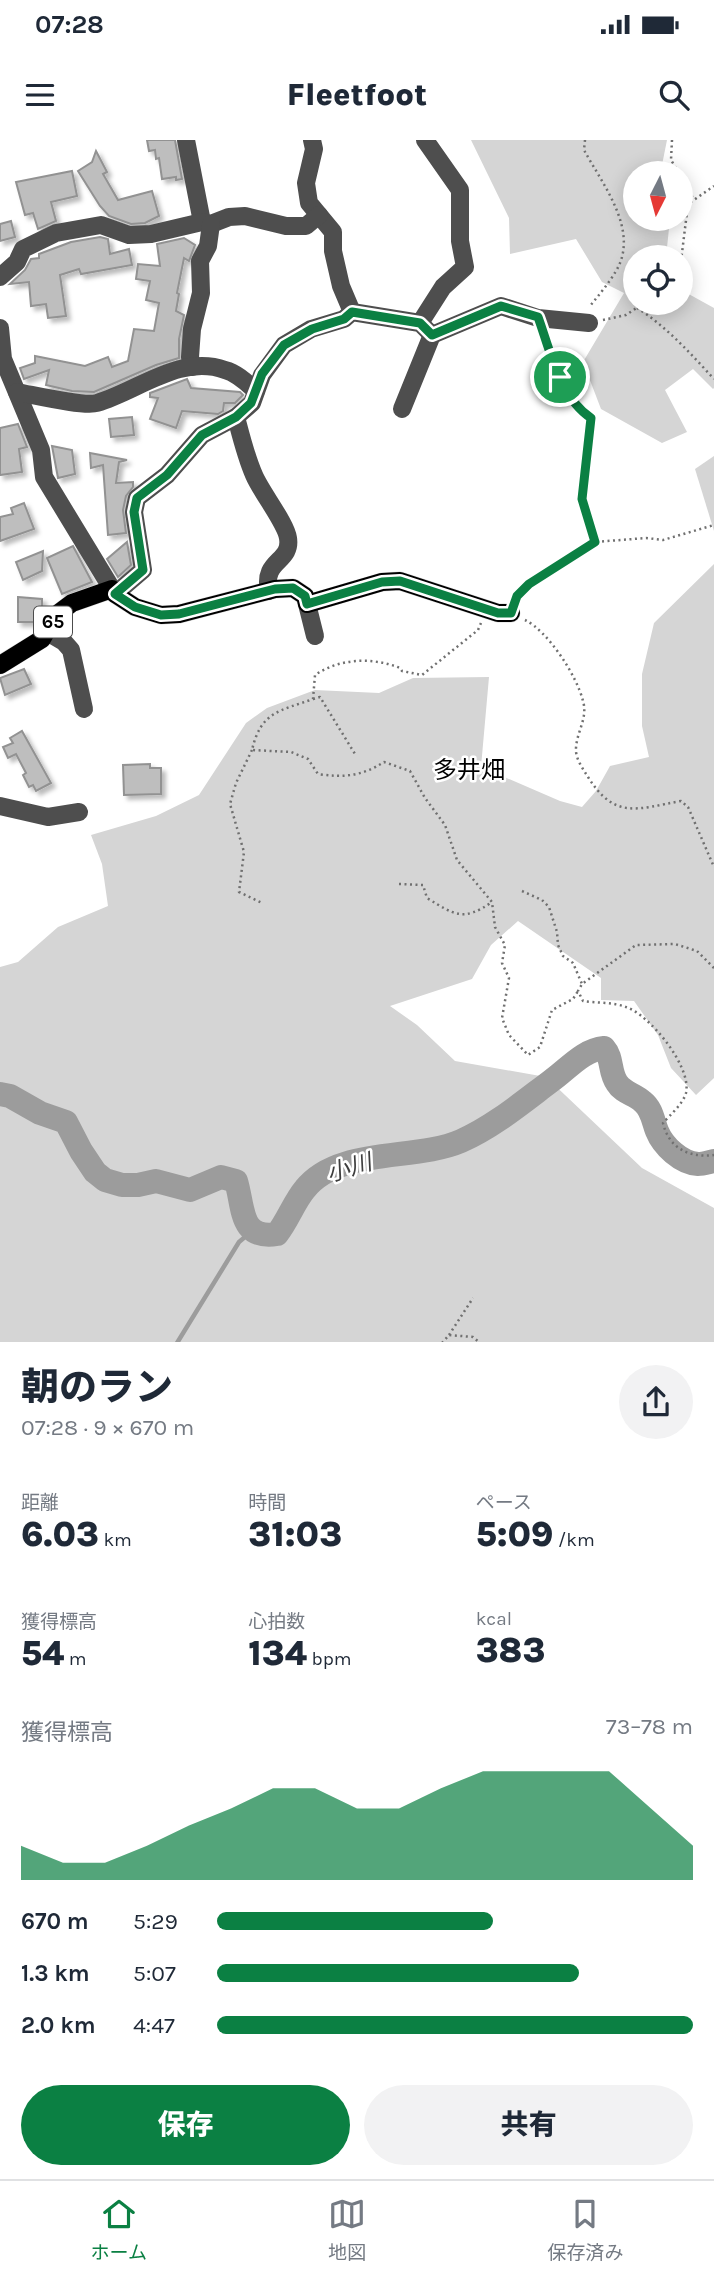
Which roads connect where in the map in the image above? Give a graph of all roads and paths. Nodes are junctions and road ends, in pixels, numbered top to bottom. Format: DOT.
graph roads {
  1 [pos="186,140"];
  2 [pos="312,140"];
  3 [pos="425,140"];
  4 [pos="585,140"];
  5 [pos="672,140"];
  6 [pos="672,161"];
  7 [pos="714,186"];
  8 [pos="694,200"];
  9 [pos="319,215"];
  10 [pos="207,223"];
  11 [pos="683,245"];
  12 [pos="0,277"];
  13 [pos="352,312"];
  14 [pos="626,315"];
  15 [pos="648,315"];
  16 [pos="538,317"];
  17 [pos="584,322"];
  18 [pos="0,328"];
  19 [pos="426,329"];
  20 [pos="1,359"];
  21 [pos="192,367"];
  22 [pos="714,379"];
  23 [pos="256,391"];
  24 [pos="17,392"];
  25 [pos="401,408"];
  26 [pos="236,417"];
  27 [pos="714,525"];
  28 [pos="595,542"];
  29 [pos="114,591"];
  30 [pos="269,591"];
  31 [pos="307,604"];
  32 [pos="471,604"];
  33 [pos="511,613"];
  34 [pos="47,632"];
  35 [pos="315,636"];
  36 [pos="0,665"];
  37 [pos="313,699"];
  38 [pos="84,709"];
  39 [pos="252,750"];
  40 [pos="355,754"];
  41 [pos="0,806"];
  42 [pos="79,812"];
  43 [pos="714,867"];
  44 [pos="399,884"];
  45 [pos="522,891"];
  46 [pos="492,902"];
  47 [pos="262,903"];
  48 [pos="714,968"];
  49 [pos="582,984"];
  50 [pos="578,992"];
  51 [pos="714,1155"];
  52 [pos="473,1298"];
  53 [pos="449,1335"];
  54 [pos="442,1342"];
  55 [pos="480,1342"];
  1 -- 10 [label="street"];
  2 -- 9 [label="street"];
  3 -- 19 [label="street"];
  4 -- 17 [label="path"];
  5 -- 6 [label="path"];
  7 -- 8 [label="path"];
  8 -- 11 [label="path"];
  9 -- 10 [label="street"];
  9 -- 13 [label="street"];
  10 -- 12 [label="street"];
  10 -- 21 [label="street"];
  13 -- 19 [label="street"];
  13 -- 23 [label="street"];
  14 -- 17 [label="path"];
  15 -- 22 [label="path"];
  16 -- 17 [label="street"];
  16 -- 19 [label="street"];
  16 -- 28 [label="path"];
  18 -- 20 [label="street"];
  19 -- 25 [label="street"];
  20 -- 24 [label="street"];
  21 -- 23 [label="street"];
  21 -- 24 [label="street"];
  23 -- 26 [label="street"];
  24 -- 29 [label="street"];
  26 -- 29 [label="street"];
  26 -- 30 [label="street"];
  27 -- 28 [label="path"];
  28 -- 33 [label="path"];
  29 -- 30 [label="main road"];
  29 -- 34 [label="main road, 65"];
  30 -- 31 [label="main road"];
  31 -- 32 [label="main road"];
  31 -- 35 [label="street"];
  32 -- 33 [label="main road"];
  32 -- 37 [label="path"];
  33 -- 43 [label="path"];
  34 -- 36 [label="main road, 65"];
  34 -- 38 [label="street"];
  37 -- 39 [label="path"];
  37 -- 40 [label="path"];
  39 -- 46 [label="path"];
  39 -- 47 [label="path"];
  41 -- 42 [label="street"];
  44 -- 46 [label="path"];
  45 -- 49 [label="path"];
  46 -- 50 [label="path"];
  48 -- 49 [label="path"];
  49 -- 50 [label="path"];
  50 -- 51 [label="path"];
  52 -- 53 [label="path"];
  53 -- 54 [label="path"];
  53 -- 55 [label="path"];
}
